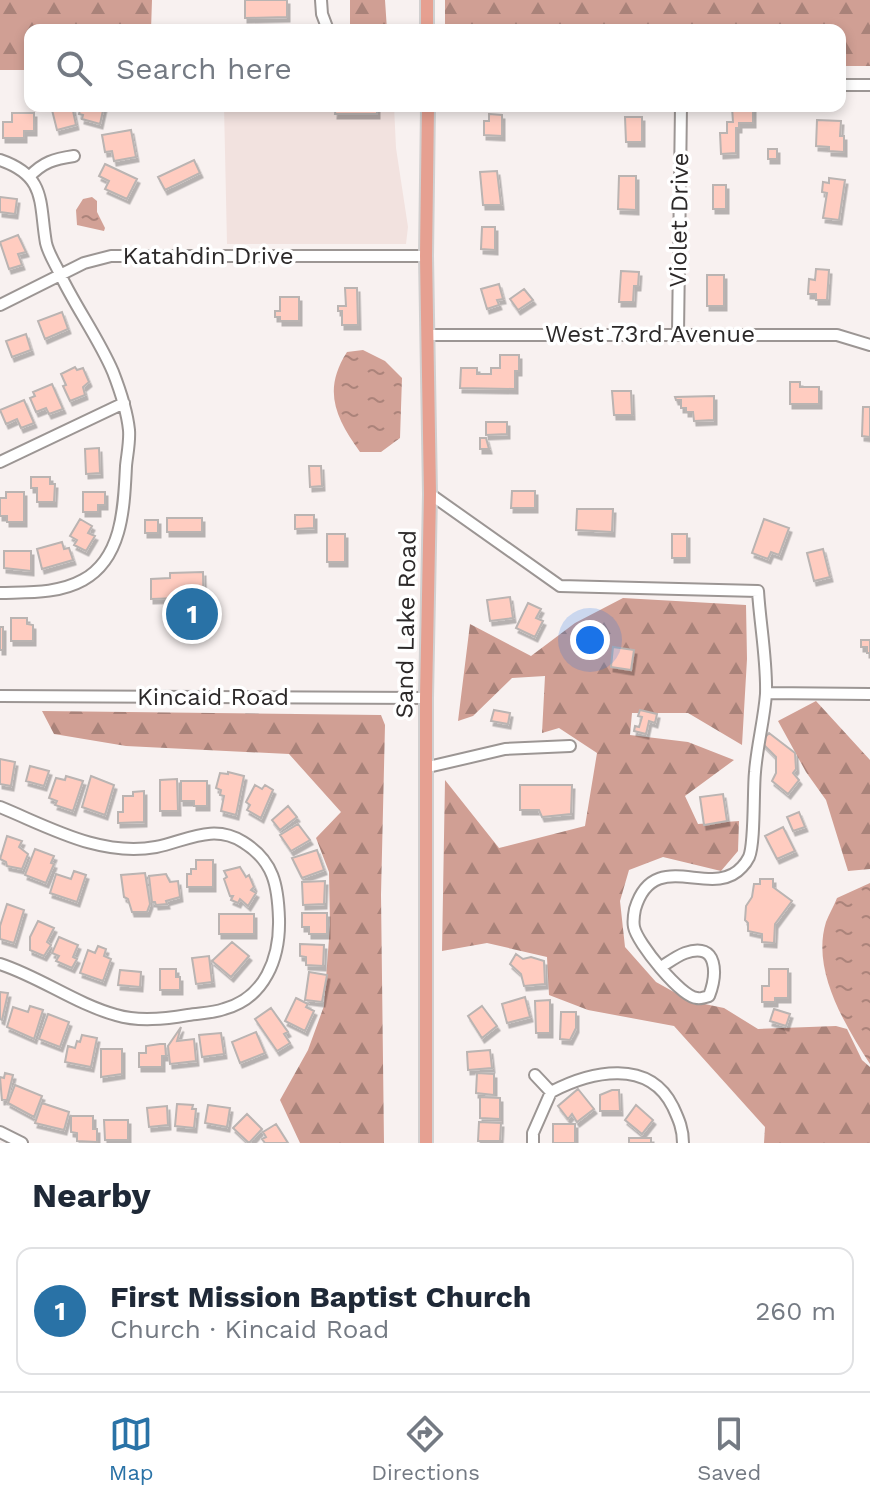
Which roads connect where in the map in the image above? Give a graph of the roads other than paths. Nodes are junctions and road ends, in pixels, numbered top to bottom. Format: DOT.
graph roads {
  1 [pos="321,0"];
  2 [pos="427,0"];
  3 [pos="326,24"];
  4 [pos="427,24"];
  5 [pos="846,85"];
  6 [pos="870,85"];
  7 [pos="428,112"];
  8 [pos="681,112"];
  9 [pos="74,156"];
  10 [pos="0,160"];
  11 [pos="29,177"];
  12 [pos="426,256"];
  13 [pos="60,275"];
  14 [pos="0,305"];
  15 [pos="678,334"];
  16 [pos="428,335"];
  17 [pos="870,345"];
  18 [pos="124,403"];
  19 [pos="0,462"];
  20 [pos="430,494"];
  21 [pos="0,593"];
  22 [pos="766,693"];
  23 [pos="870,694"];
  24 [pos="0,696"];
  25 [pos="426,698"];
  26 [pos="570,746"];
  27 [pos="428,767"];
  28 [pos="0,807"];
  29 [pos="0,964"];
  30 [pos="661,967"];
  31 [pos="535,1075"];
  32 [pos="551,1092"];
  33 [pos="0,1132"];
  34 [pos="22,1143"];
  35 [pos="426,1143"];
  36 [pos="533,1143"];
  37 [pos="683,1143"];
  1 -- 3 [label="street"];
  2 -- 4 [label="main road"];
  5 -- 6 [label="street"];
  7 -- 12 [label="main road, Sand Lake Road"];
  8 -- 15 [label="street, Violet Drive"];
  9 -- 11 [label="street"];
  10 -- 11 [label="street"];
  11 -- 13 [label="street"];
  12 -- 13 [label="street, Katahdin Drive"];
  12 -- 16 [label="main road, Sand Lake Road"];
  13 -- 14 [label="street, Katahdin Drive"];
  13 -- 18 [label="street"];
  15 -- 16 [label="street, West 73rd Avenue"];
  15 -- 17 [label="street, West 73rd Avenue"];
  16 -- 20 [label="main road, Sand Lake Road"];
  18 -- 19 [label="street"];
  18 -- 21 [label="street"];
  20 -- 22 [label="street"];
  20 -- 25 [label="main road, Sand Lake Road"];
  22 -- 23 [label="street"];
  22 -- 30 [label="street"];
  24 -- 25 [label="street, Kincaid Road"];
  25 -- 27 [label="main road, Sand Lake Road"];
  26 -- 27 [label="street"];
  27 -- 35 [label="main road, Sand Lake Road"];
  28 -- 29 [label="street"];
  30 -- 30 [label="street"];
  31 -- 32 [label="street"];
  32 -- 36 [label="street"];
  32 -- 37 [label="street"];
  33 -- 34 [label="street"];
}
